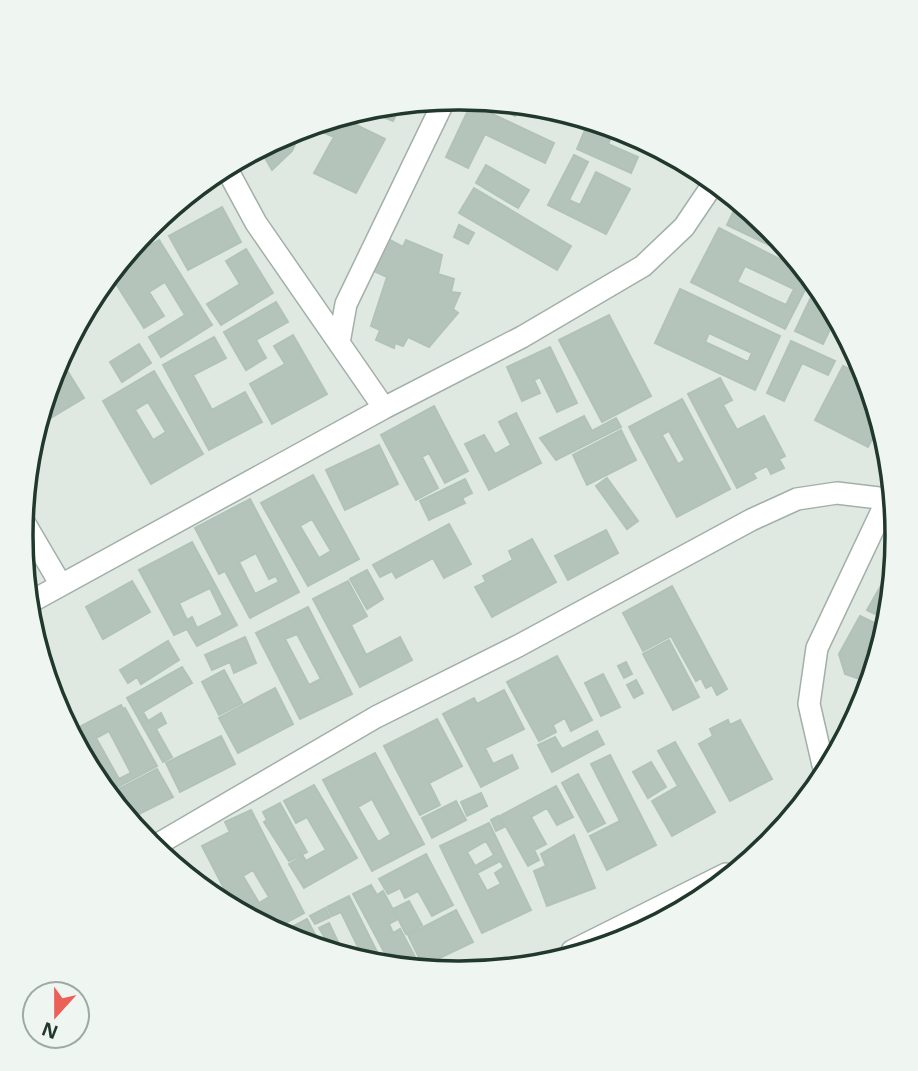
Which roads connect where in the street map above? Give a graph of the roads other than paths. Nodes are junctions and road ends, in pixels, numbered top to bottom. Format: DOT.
graph roads {
  1 [pos="439,111"];
  2 [pos="231,176"];
  3 [pos="708,191"];
  4 [pos="339,343"];
  5 [pos="384,408"];
  6 [pos="883,497"];
  7 [pos="884,507"];
  8 [pos="33,537"];
  9 [pos="61,585"];
  10 [pos="38,598"];
  11 [pos="821,759"];
  12 [pos="163,841"];
  13 [pos="696,889"];
  14 [pos="596,939"];
  1 -- 4 [label="street"];
  2 -- 4 [label="street"];
  3 -- 5 [label="street"];
  4 -- 5 [label="street"];
  5 -- 9 [label="street"];
  6 -- 12 [label="street"];
  7 -- 11 [label="street"];
  8 -- 9 [label="street"];
  9 -- 10 [label="street"];
  13 -- 14 [label="street"];
}
